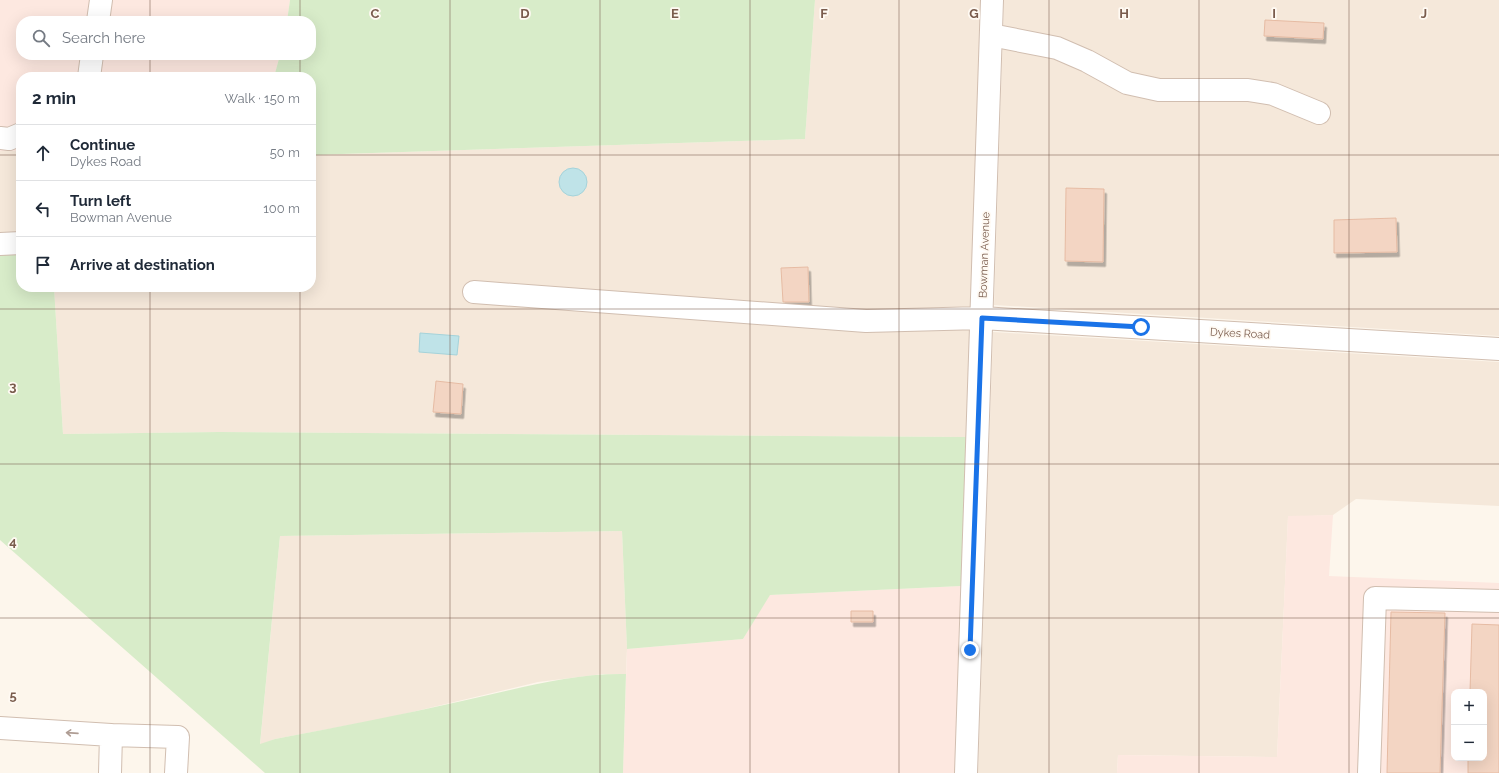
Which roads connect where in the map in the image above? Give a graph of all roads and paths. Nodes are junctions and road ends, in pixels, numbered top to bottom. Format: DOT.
graph roads {
  1 [pos="101,0"];
  2 [pos="992,0"];
  3 [pos="99,16"];
  4 [pos="991,35"];
  5 [pos="91,60"];
  6 [pos="90,72"];
  7 [pos="1319,113"];
  8 [pos="16,136"];
  9 [pos="0,138"];
  10 [pos="16,243"];
  11 [pos="0,244"];
  12 [pos="474,292"];
  13 [pos="982,318"];
  14 [pos="1499,349"];
  15 [pos="1499,600"];
  16 [pos="0,728"];
  17 [pos="111,735"];
  18 [pos="110,773"];
  19 [pos="176,773"];
  20 [pos="966,773"];
  21 [pos="1369,773"];
  1 -- 3 [label="street"];
  2 -- 4 [label="street, Bowman Avenue"];
  4 -- 7 [label="street"];
  4 -- 13 [label="street, Bowman Avenue"];
  5 -- 6 [label="street"];
  8 -- 9 [label="street"];
  10 -- 11 [label="street"];
  12 -- 13 [label="street, Dykes Road"];
  13 -- 14 [label="street, Dykes Road"];
  13 -- 20 [label="street, Bowman Avenue"];
  15 -- 21 [label="street"];
  17 -- 16 [label="street, one-way"];
  17 -- 18 [label="street"];
  17 -- 19 [label="street"];
}
